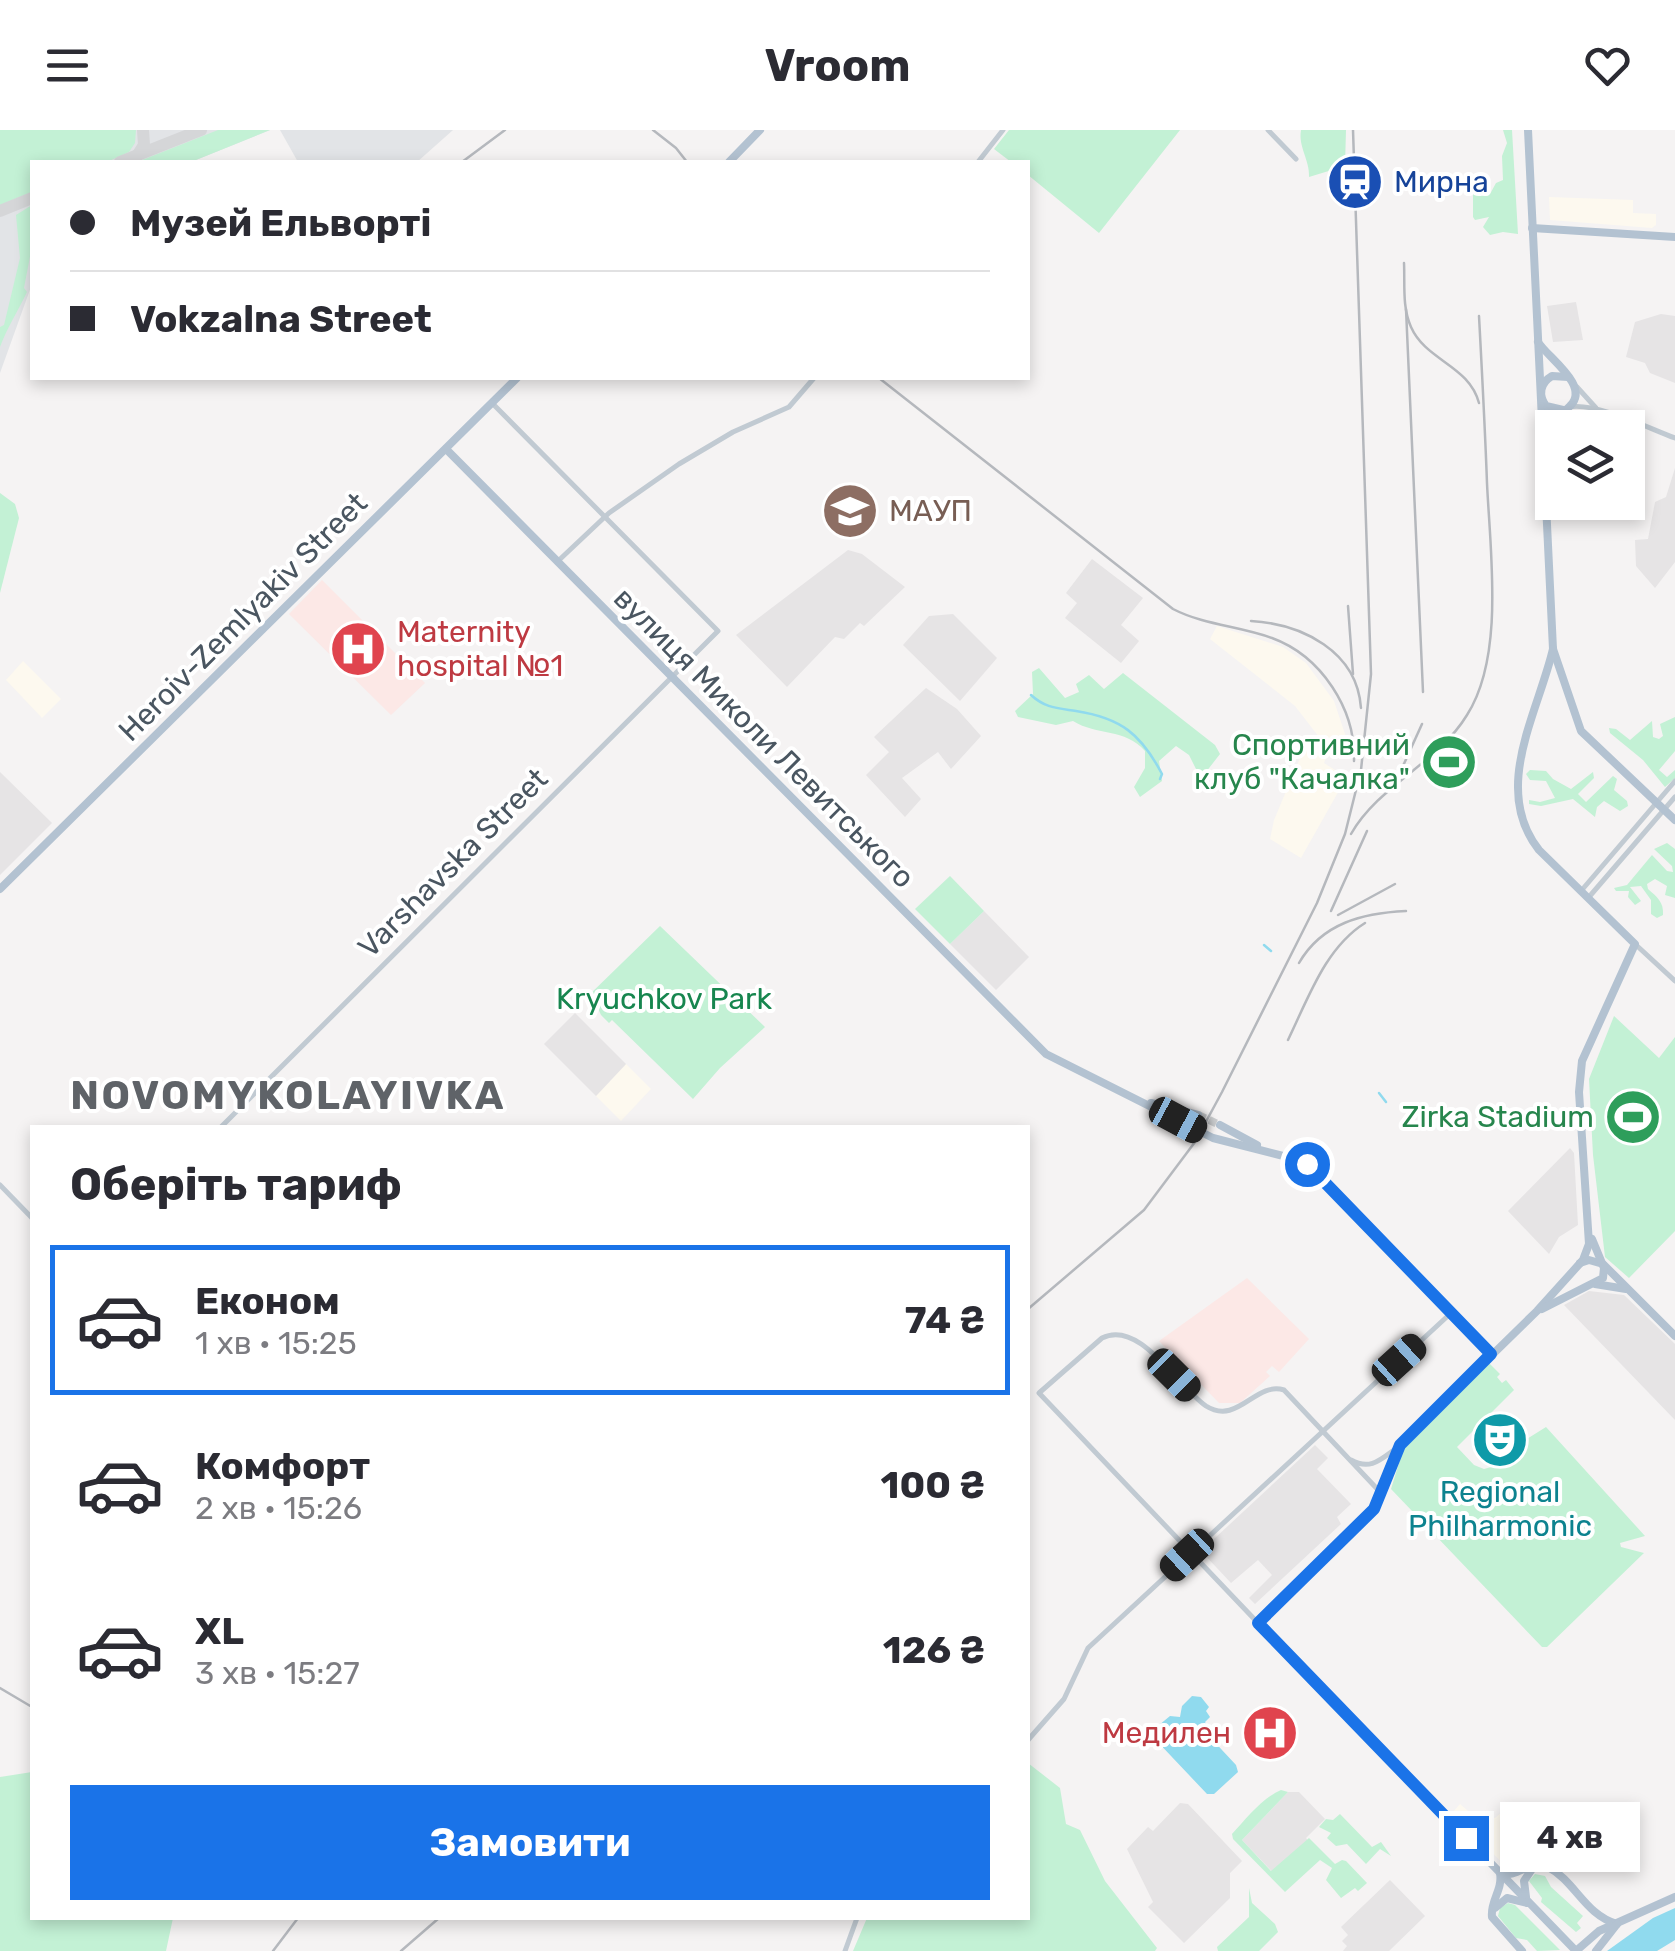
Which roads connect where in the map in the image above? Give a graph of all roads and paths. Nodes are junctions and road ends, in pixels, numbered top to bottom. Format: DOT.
graph roads {
  1 [pos="760,130"];
  2 [pos="1004,130"];
  3 [pos="1268,130"];
  4 [pos="1528,130"];
  5 [pos="1296,159"];
  6 [pos="731,160"];
  7 [pos="980,160"];
  8 [pos="1532,228"];
  9 [pos="1675,237"];
  10 [pos="1536,338"];
  11 [pos="515,380"];
  12 [pos="812,380"];
  13 [pos="1572,381"];
  14 [pos="1540,393"];
  15 [pos="492,403"];
  16 [pos="1567,408"];
  17 [pos="1541,410"];
  18 [pos="1598,410"];
  19 [pos="1645,427"];
  20 [pos="1675,438"];
  21 [pos="446,449"];
  22 [pos="605,515"];
  23 [pos="1547,520"];
  24 [pos="557,562"];
  25 [pos="1553,649"];
  26 [pos="672,678"];
  27 [pos="1675,780"];
  28 [pos="1675,797"];
  29 [pos="1656,802"];
  30 [pos="1664,810"];
  31 [pos="1675,820"];
  32 [pos="0,889"];
  33 [pos="1584,895"];
  34 [pos="1635,944"];
  35 [pos="1675,981"];
  36 [pos="1142,1100"];
  37 [pos="1198,1115"];
  38 [pos="1220,1124"];
  39 [pos="223,1125"];
  40 [pos="1270,1152"];
  41 [pos="0,1185"];
  42 [pos="30,1216"];
  43 [pos="1588,1220"];
  44 [pos="1603,1264"];
  45 [pos="1577,1267"];
  46 [pos="1591,1284"];
  47 [pos="1630,1291"];
  48 [pos="1451,1313"];
  49 [pos="1532,1316"];
  50 [pos="1675,1336"];
  51 [pos="1491,1354"];
  52 [pos="1321,1431"];
  53 [pos="1400,1445"];
  54 [pos="1344,1456"];
  55 [pos="1382,1494"];
  56 [pos="1190,1552"];
  57 [pos="1258,1623"];
  58 [pos="1030,1738"];
  59 [pos="1534,1865"];
  60 [pos="1500,1873"];
  61 [pos="1675,1897"];
  62 [pos="1530,1905"];
  63 [pos="1594,1913"];
  64 [pos="855,1920"];
  65 [pos="1494,1922"];
  66 [pos="1617,1924"];
  67 [pos="1594,1934"];
  68 [pos="844,1951"];
  69 [pos="1522,1951"];
  70 [pos="1576,1951"];
  71 [pos="1596,1951"];
  1 -- 6 [label="main road"];
  2 -- 7 [label="street"];
  3 -- 5 [label="street"];
  4 -- 8 [label="main road"];
  8 -- 9 [label="main road"];
  8 -- 10 [label="main road"];
  10 -- 13 [label="main road"];
  10 -- 14 [label="main road"];
  11 -- 15 [label="main road, Heroiv-Zemlyakiv Street"];
  12 -- 22 [label="street"];
  13 -- 14 [label="main road"];
  13 -- 16 [label="main road"];
  13 -- 18 [label="street"];
  14 -- 16 [label="main road"];
  14 -- 17 [label="main road"];
  15 -- 21 [label="main road, Heroiv-Zemlyakiv Street"];
  15 -- 22 [label="street"];
  16 -- 18 [label="street"];
  19 -- 20 [label="street"];
  21 -- 24 [label="main road, вулиця Миколи Левитського"];
  21 -- 32 [label="main road, Heroiv-Zemlyakiv Street"];
  22 -- 24 [label="street"];
  22 -- 26 [label="street, Varshavska Street"];
  23 -- 25 [label="main road"];
  24 -- 26 [label="main road, вулиця Миколи Левитського"];
  25 -- 29 [label="main road"];
  25 -- 33 [label="main road"];
  26 -- 36 [label="main road, вулиця Миколи Левитського"];
  26 -- 39 [label="street, Varshavska Street"];
  27 -- 29 [label="street"];
  28 -- 30 [label="street"];
  29 -- 30 [label="main road"];
  29 -- 33 [label="street"];
  30 -- 31 [label="main road"];
  30 -- 33 [label="street"];
  33 -- 34 [label="main road"];
  34 -- 35 [label="street"];
  34 -- 43 [label="main road"];
  36 -- 37 [label="main road"];
  36 -- 40 [label="main road"];
  38 -- 40 [label="main road"];
  40 -- 48 [label="main road"];
  41 -- 42 [label="street"];
  43 -- 44 [label="main road"];
  43 -- 45 [label="main road"];
  44 -- 45 [label="main road"];
  44 -- 46 [label="main road"];
  44 -- 47 [label="main road"];
  45 -- 49 [label="main road"];
  46 -- 47 [label="main road"];
  46 -- 49 [label="main road"];
  47 -- 50 [label="main road"];
  48 -- 51 [label="main road"];
  48 -- 52 [label="street"];
  49 -- 51 [label="main road"];
  51 -- 53 [label="main road"];
  52 -- 54 [label="street"];
  52 -- 56 [label="street"];
  52 -- 56 [label="street"];
  53 -- 54 [label="street"];
  53 -- 55 [label="main road"];
  54 -- 55 [label="street"];
  55 -- 57 [label="main road"];
  56 -- 57 [label="street"];
  56 -- 58 [label="street"];
  57 -- 60 [label="main road"];
  59 -- 60 [label="main road"];
  59 -- 62 [label="main road"];
  59 -- 63 [label="main road"];
  60 -- 62 [label="main road"];
  60 -- 65 [label="main road"];
  61 -- 66 [label="main road"];
  62 -- 65 [label="main road"];
  62 -- 70 [label="main road"];
  63 -- 66 [label="main road"];
  63 -- 67 [label="main road"];
  64 -- 68 [label="street"];
  65 -- 69 [label="main road"];
  66 -- 67 [label="main road"];
  66 -- 71 [label="main road"];
  67 -- 70 [label="main road"];
}
